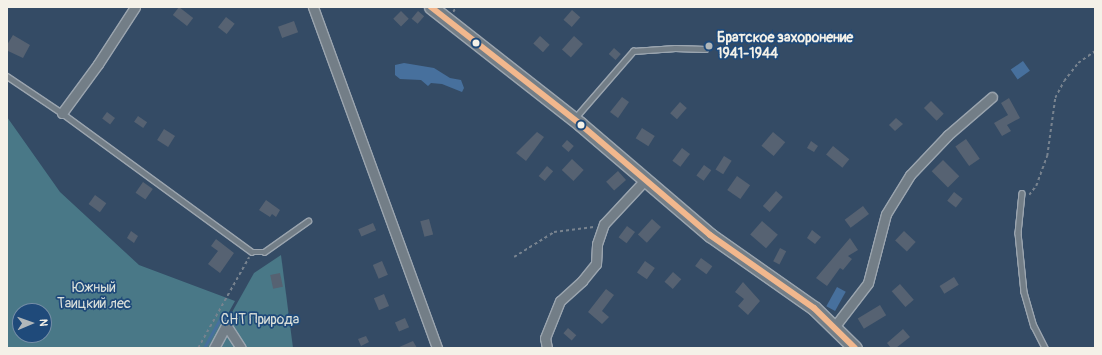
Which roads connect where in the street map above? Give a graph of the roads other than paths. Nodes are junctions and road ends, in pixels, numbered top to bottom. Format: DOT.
graph roads {
  1 [pos="135,7"];
  2 [pos="313,7"];
  3 [pos="431,7"];
  4 [pos="705,49"];
  5 [pos="7,76"];
  6 [pos="992,97"];
  7 [pos="62,113"];
  8 [pos="574,119"];
  9 [pos="644,180"];
  10 [pos="1022,193"];
  11 [pos="308,220"];
  12 [pos="835,326"];
  13 [pos="214,348"];
  14 [pos="241,348"];
  15 [pos="437,348"];
  16 [pos="547,348"];
  17 [pos="855,348"];
  18 [pos="1045,348"];
  1 -- 7 [label="street"];
  2 -- 15 [label="street"];
  3 -- 8 [label="street"];
  4 -- 8 [label="lane"];
  5 -- 7 [label="lane"];
  6 -- 12 [label="street"];
  7 -- 11 [label="lane"];
  8 -- 9 [label="street"];
  9 -- 12 [label="street"];
  9 -- 16 [label="street"];
  10 -- 18 [label="lane"];
  12 -- 17 [label="street"];
  13 -- 14 [label="street"];
}
